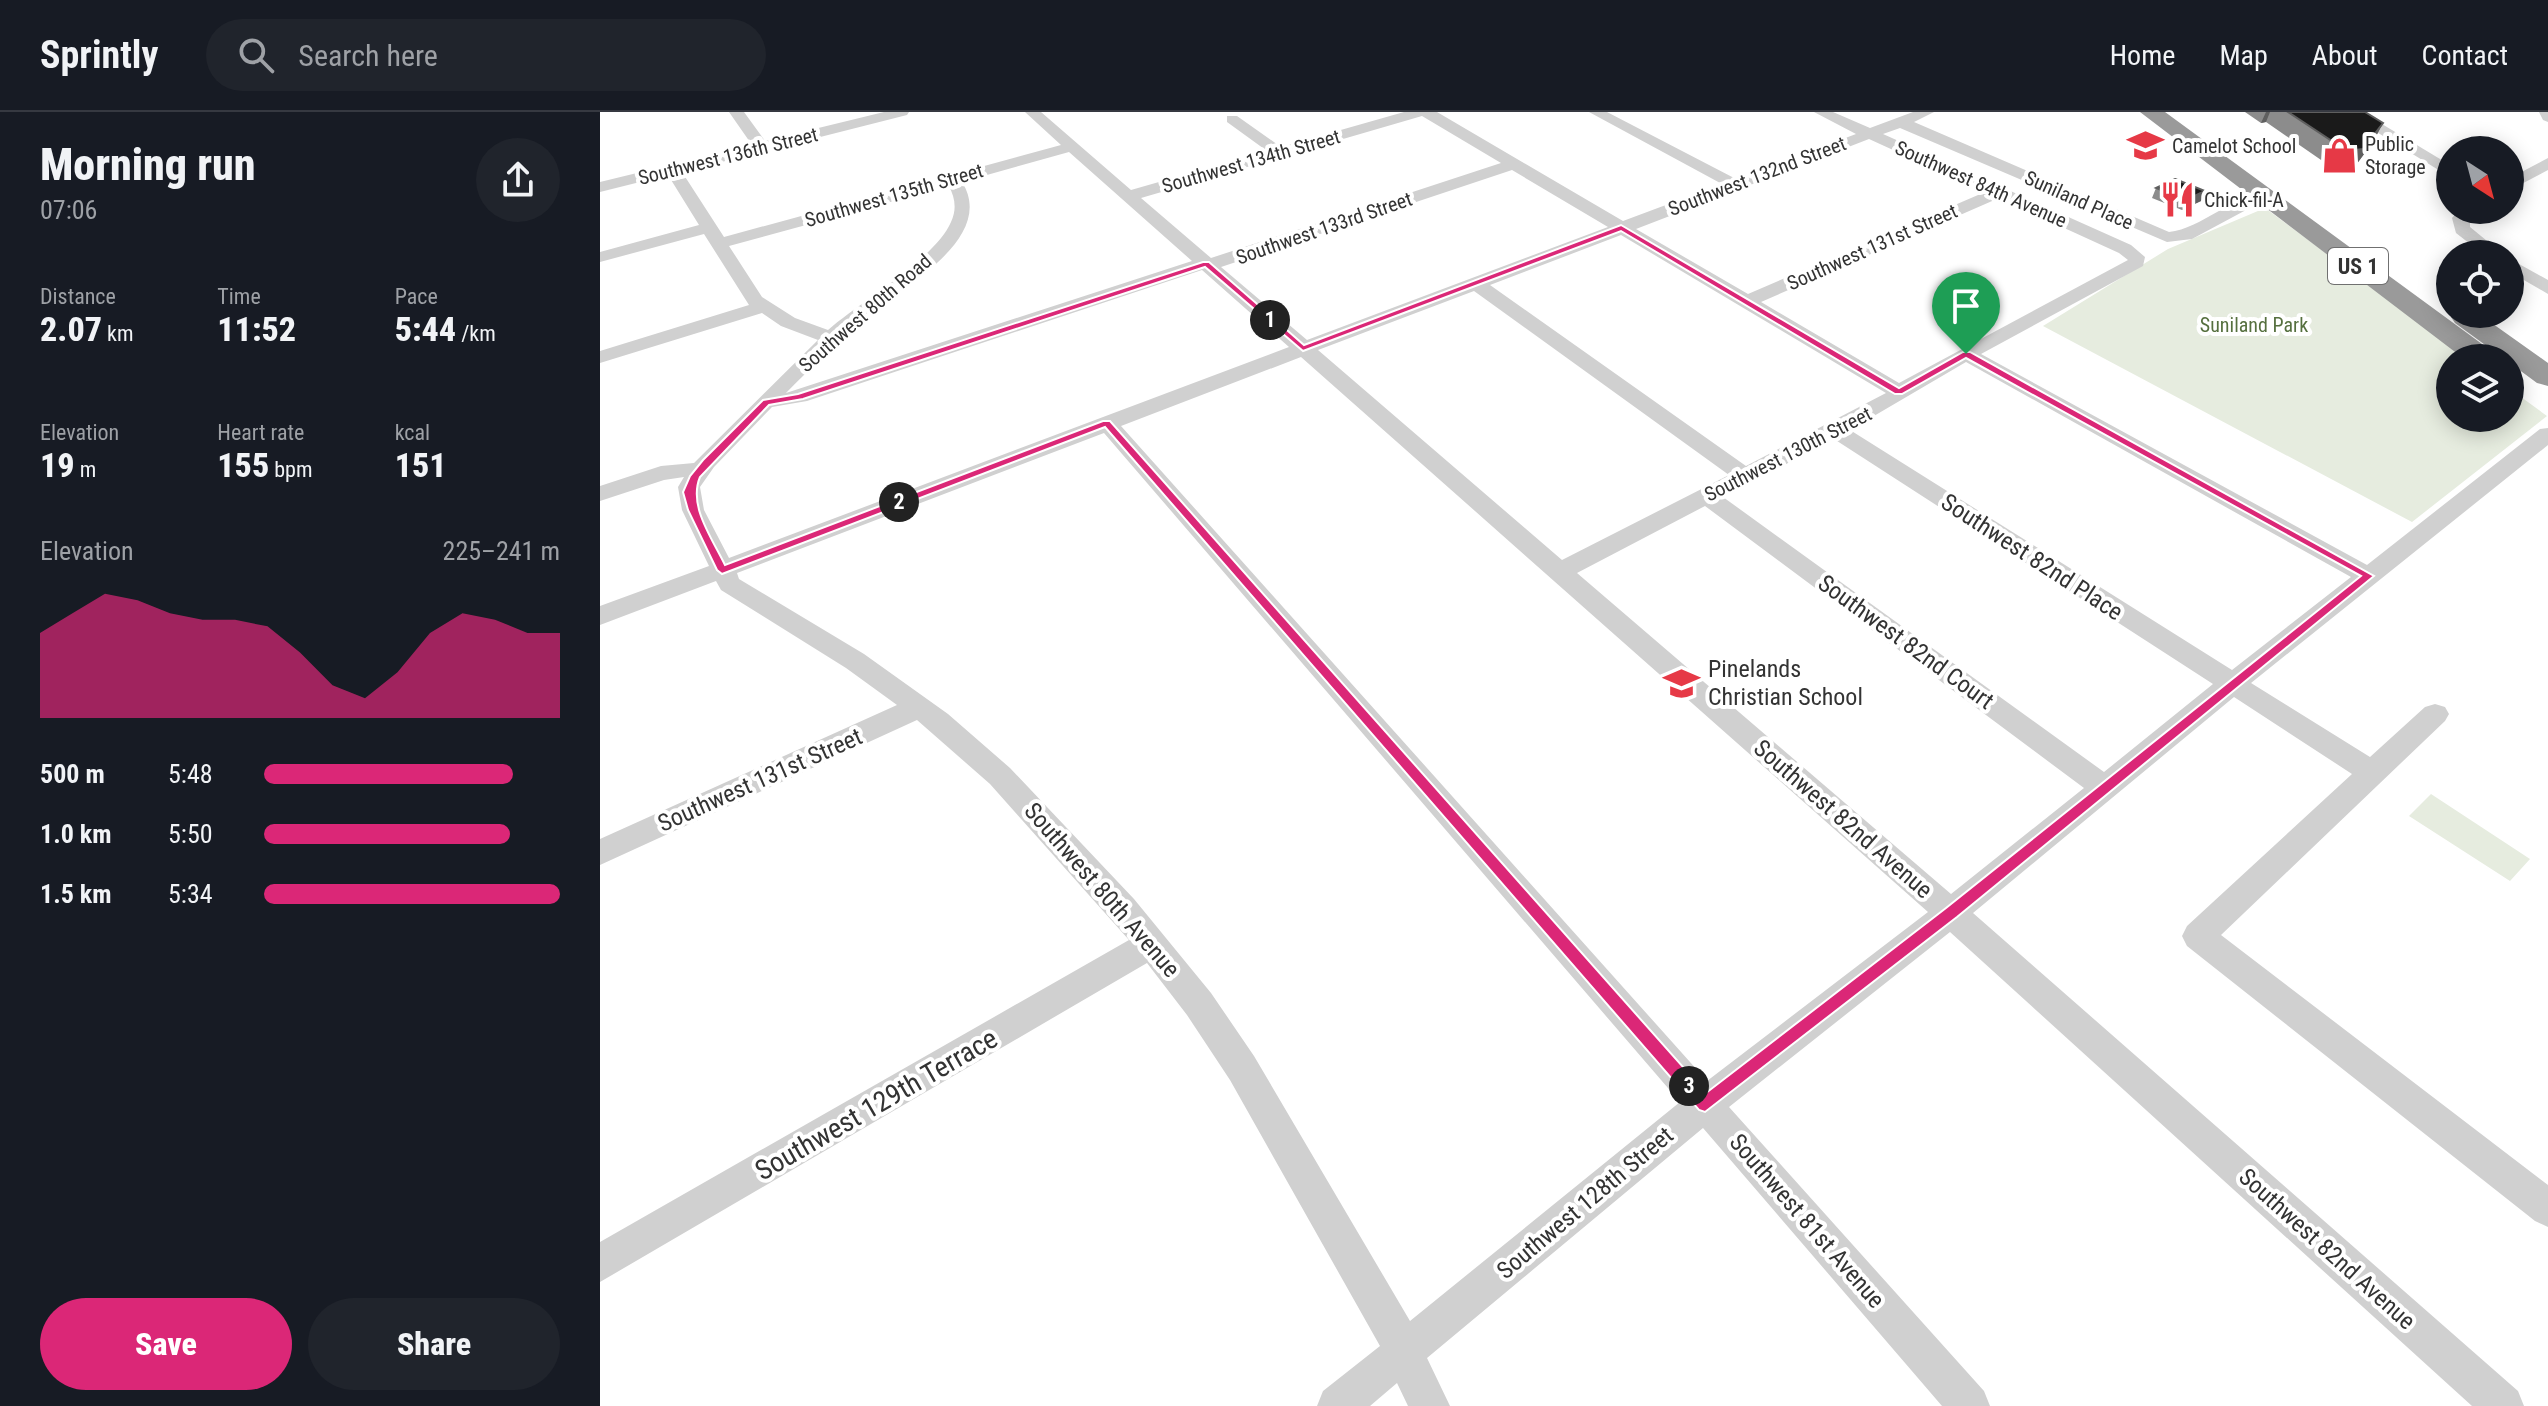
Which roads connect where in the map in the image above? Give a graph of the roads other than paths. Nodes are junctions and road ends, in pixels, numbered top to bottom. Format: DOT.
graph roads {
  1 [pos="736,112"];
  2 [pos="902,112"];
  3 [pos="1032,112"];
  4 [pos="1420,112"];
  5 [pos="1426,112"];
  6 [pos="1596,112"];
  7 [pos="1821,112"];
  8 [pos="1927,112"];
  9 [pos="2151,112"];
  10 [pos="2178,112"];
  11 [pos="2351,112"];
  12 [pos="1232,119"];
  13 [pos="1900,122"];
  14 [pos="1869,134"];
  15 [pos="761,147"];
  16 [pos="1071,147"];
  17 [pos="1278,152"];
  18 [pos="2548,163"];
  19 [pos="1514,164"];
  20 [pos="2436,164"];
  21 [pos="672,169"];
  22 [pos="2524,177"];
  23 [pos="952,179"];
  24 [pos="1736,185"];
  25 [pos="600,187"];
  26 [pos="1999,192"];
  27 [pos="1128,196"];
  28 [pos="2298,196"];
  29 [pos="2269,200"];
  30 [pos="1621,228"];
  31 [pos="713,236"];
  32 [pos="600,257"];
  33 [pos="2138,260"];
  34 [pos="1206,264"];
  35 [pos="2524,273"];
  36 [pos="1475,283"];
  37 [pos="2548,288"];
  38 [pos="2436,296"];
  39 [pos="1746,302"];
  40 [pos="763,307"];
  41 [pos="2480,328"];
  42 [pos="832,338"];
  43 [pos="2463,344"];
  44 [pos="1303,349"];
  45 [pos="1966,354"];
  46 [pos="600,357"];
  47 [pos="2548,377"];
  48 [pos="2524,389"];
  49 [pos="1899,392"];
  50 [pos="766,402"];
  51 [pos="2548,407"];
  52 [pos="1107,423"];
  53 [pos="1833,429"];
  54 [pos="2548,434"];
  55 [pos="701,469"];
  56 [pos="1745,476"];
  57 [pos="600,494"];
  58 [pos="1707,496"];
  59 [pos="722,570"];
  60 [pos="1559,572"];
  61 [pos="2369,576"];
  62 [pos="600,616"];
  63 [pos="2232,684"];
  64 [pos="919,707"];
  65 [pos="2435,714"];
  66 [pos="2371,772"];
  67 [pos="2105,788"];
  68 [pos="600,853"];
  69 [pos="1951,913"];
  70 [pos="1151,944"];
  71 [pos="1705,1104"];
  72 [pos="2548,1208"];
  73 [pos="600,1263"];
  74 [pos="1404,1353"];
  75 [pos="1338,1406"];
  76 [pos="1429,1406"];
  77 [pos="1969,1406"];
  78 [pos="2503,1406"];
  1 -- 15 [label="street"];
  2 -- 15 [label="street, Southwest 136th Street"];
  3 -- 16 [label="street, Southwest 82nd Avenue"];
  4 -- 17 [label="street, Southwest 134th Street"];
  5 -- 19 [label="street"];
  6 -- 24 [label="street"];
  7 -- 14 [label="street, Southwest 84th Avenue"];
  8 -- 13 [label="street, Southwest 132nd Street"];
  9 -- 29 [label="highway, US 1"];
  10 -- 28 [label="highway, US 1"];
  11 -- 20 [label="street"];
  12 -- 17 [label="street"];
  13 -- 14 [label="street, Southwest 132nd Street"];
  13 -- 29 [label="street, Suniland Place"];
  14 -- 24 [label="street, Southwest 132nd Street"];
  14 -- 26 [label="street, Southwest 84th Avenue"];
  15 -- 21 [label="street, Southwest 136th Street"];
  16 -- 23 [label="street, Southwest 135th Street"];
  16 -- 27 [label="street, Southwest 82nd Avenue"];
  17 -- 27 [label="street, Southwest 134th Street"];
  18 -- 22 [label="street"];
  19 -- 30 [label="street"];
  19 -- 34 [label="street, Southwest 133rd Street"];
  21 -- 25 [label="street, Southwest 136th Street"];
  21 -- 31 [label="street"];
  23 -- 31 [label="street, Southwest 135th Street"];
  23 -- 42 [label="street, Southwest 80th Road"];
  24 -- 30 [label="street, Southwest 132nd Street"];
  26 -- 33 [label="street, Southwest 84th Avenue"];
  26 -- 39 [label="street, Southwest 131st Street"];
  27 -- 34 [label="street, Southwest 82nd Avenue"];
  28 -- 29 [label="highway"];
  28 -- 38 [label="highway, US 1"];
  29 -- 43 [label="highway, US 1"];
  30 -- 36 [label="street, Southwest 132nd Street"];
  30 -- 39 [label="street"];
  31 -- 32 [label="street, Southwest 135th Street"];
  31 -- 40 [label="street"];
  33 -- 45 [label="street, Southwest 130th Street"];
  34 -- 44 [label="street, Southwest 82nd Avenue"];
  34 -- 50 [label="street, Southwest 133rd Street"];
  35 -- 37 [label="street"];
  36 -- 44 [label="street, Southwest 132nd Street"];
  36 -- 56 [label="street"];
  39 -- 49 [label="street"];
  40 -- 42 [label="street"];
  40 -- 46 [label="street"];
  41 -- 47 [label="highway"];
  42 -- 50 [label="street, Southwest 80th Road"];
  44 -- 52 [label="street, Southwest 132nd Street"];
  44 -- 60 [label="street, Southwest 82nd Avenue"];
  45 -- 49 [label="street, Southwest 130th Street"];
  45 -- 61 [label="street"];
  48 -- 51 [label="highway"];
  49 -- 53 [label="street, Southwest 130th Street"];
  50 -- 55 [label="street, Southwest 80th Road"];
  52 -- 59 [label="street, Southwest 132nd Street"];
  52 -- 71 [label="street, Southwest 81st Avenue"];
  53 -- 56 [label="street, Southwest 130th Street"];
  53 -- 63 [label="street, Southwest 82nd Place"];
  54 -- 61 [label="street, Southwest 128th Street"];
  55 -- 57 [label="street"];
  55 -- 59 [label="street, Southwest 80th Avenue"];
  56 -- 58 [label="street, Southwest 130th Street"];
  58 -- 60 [label="street, Southwest 130th Street"];
  58 -- 67 [label="street, Southwest 82nd Court"];
  59 -- 62 [label="street, Southwest 132nd Street"];
  59 -- 64 [label="street, Southwest 80th Avenue"];
  60 -- 69 [label="street, Southwest 82nd Avenue"];
  61 -- 63 [label="street, Southwest 128th Street"];
  63 -- 66 [label="street, Southwest 82nd Place"];
  63 -- 67 [label="street, Southwest 128th Street"];
  64 -- 68 [label="street, Southwest 131st Street"];
  64 -- 70 [label="street, Southwest 80th Avenue"];
  65 -- 66 [label="street"];
  66 -- 72 [label="street"];
  67 -- 69 [label="street, Southwest 128th Street"];
  69 -- 71 [label="street, Southwest 128th Street"];
  69 -- 78 [label="street, Southwest 82nd Avenue"];
  70 -- 73 [label="street, Southwest 129th Terrace"];
  70 -- 74 [label="street, Southwest 80th Avenue"];
  71 -- 74 [label="street, Southwest 128th Street"];
  71 -- 77 [label="street, Southwest 81st Avenue"];
  74 -- 75 [label="street, Southwest 128th Street"];
  74 -- 76 [label="street, Southwest 80th Avenue"];
}
